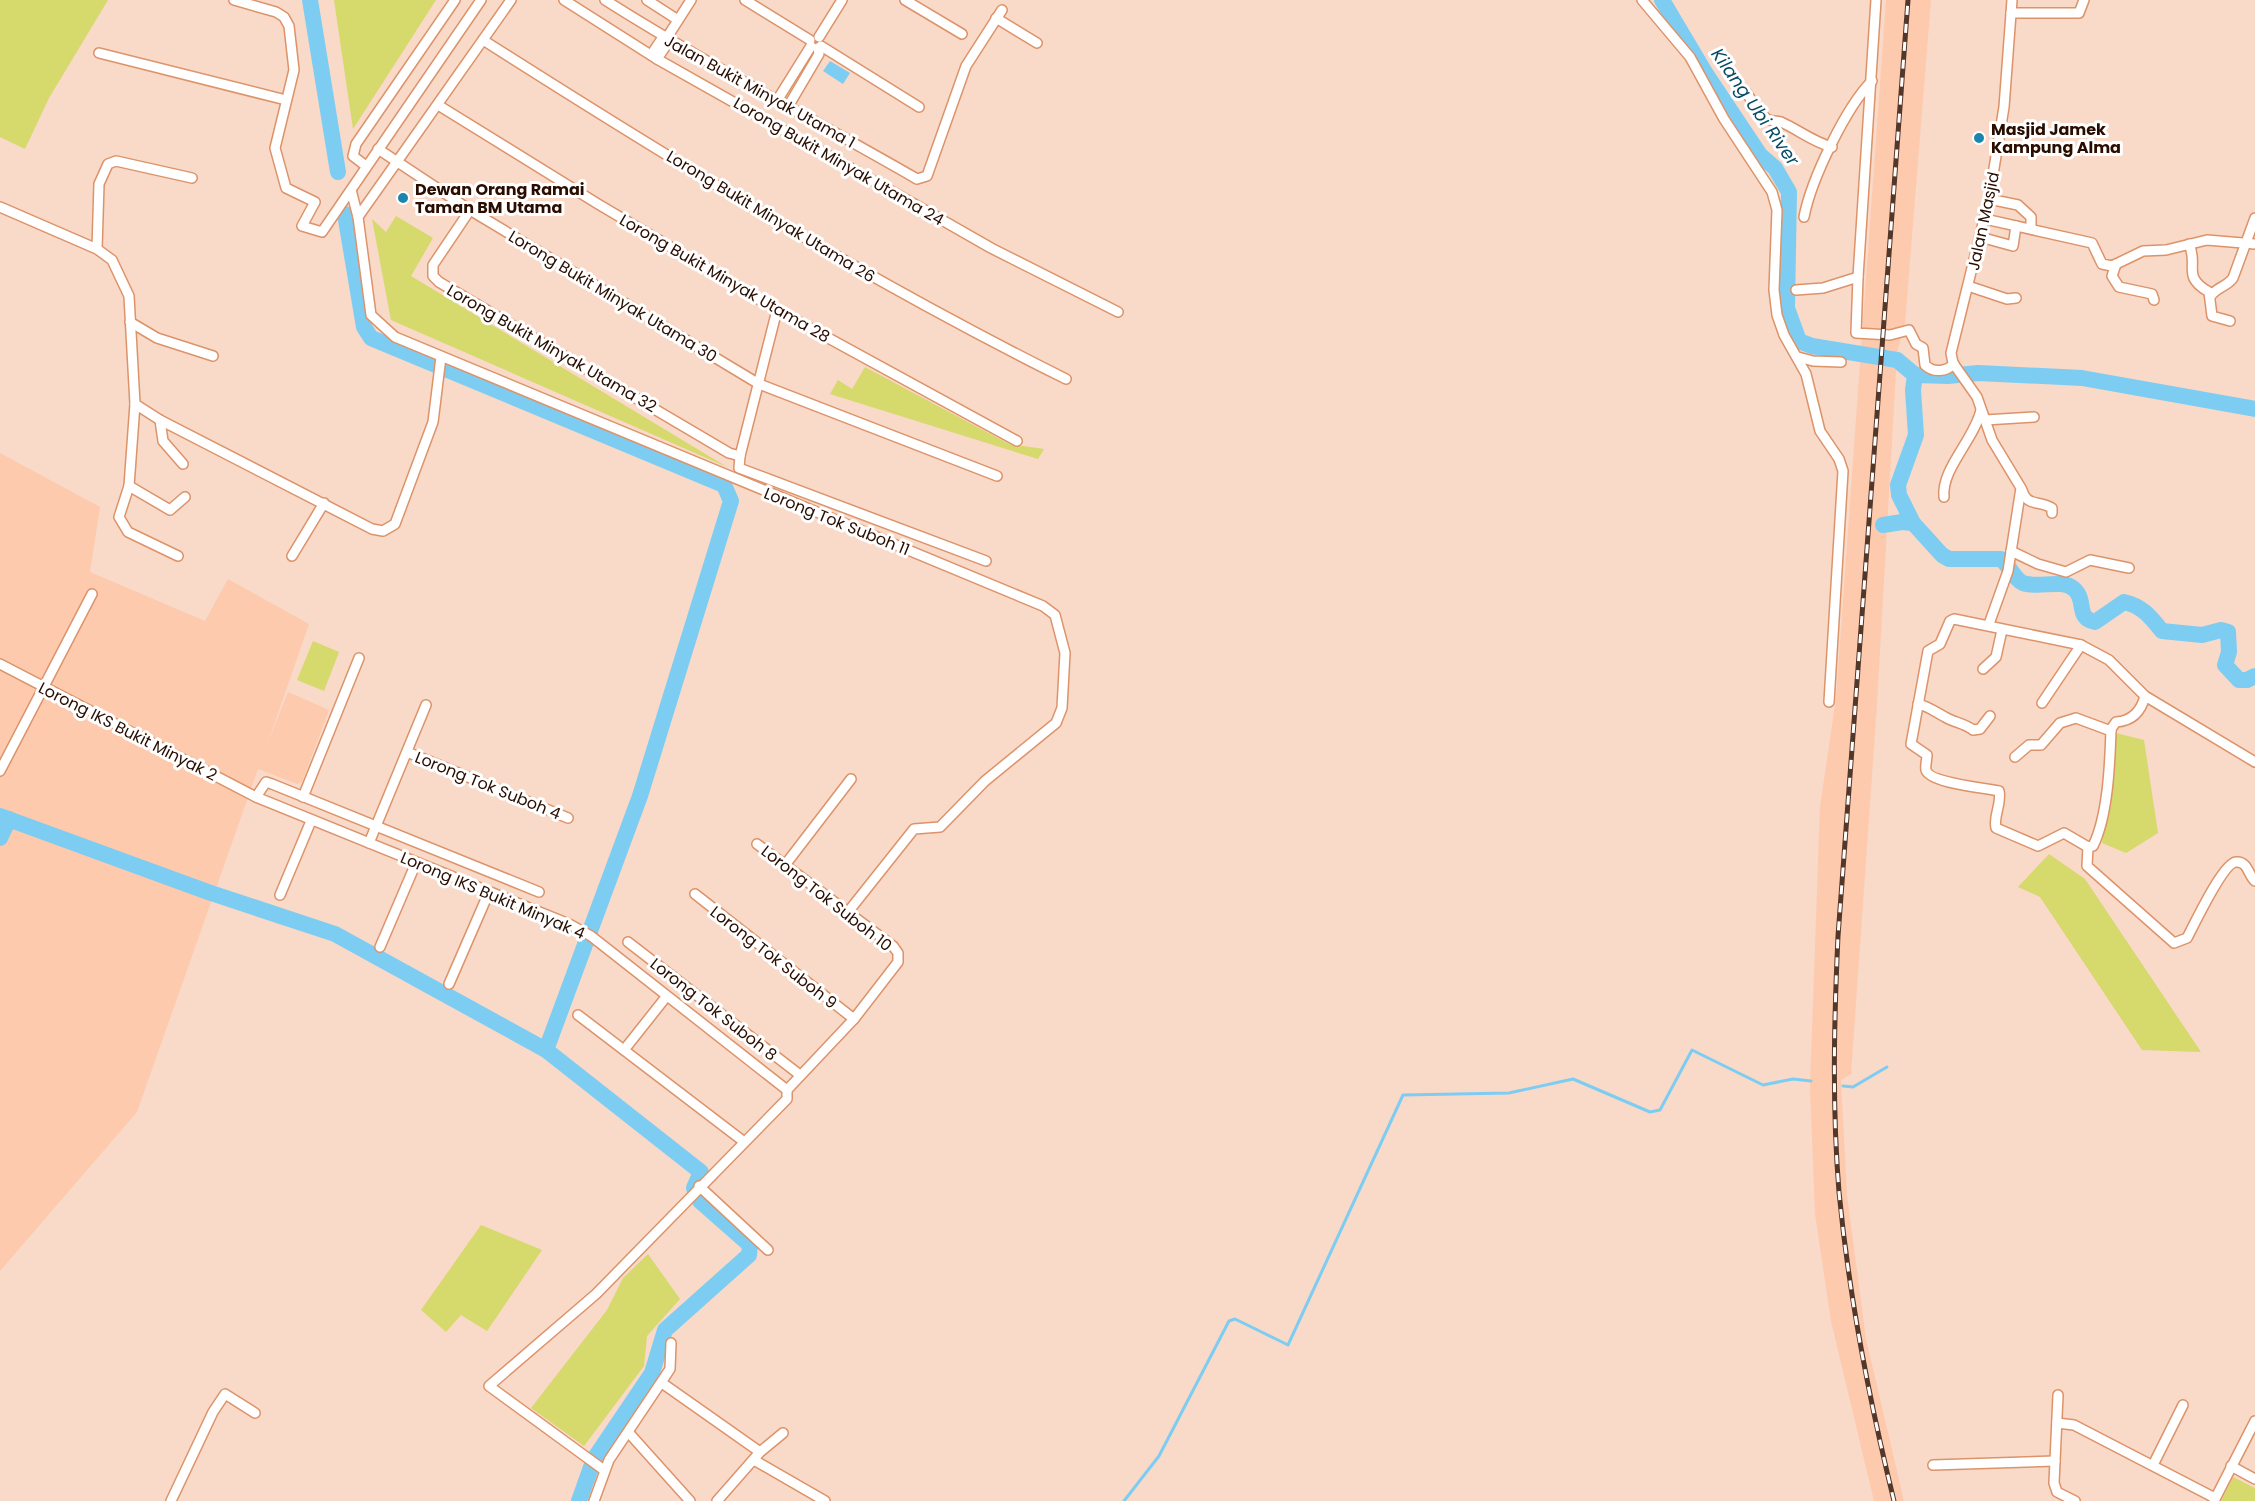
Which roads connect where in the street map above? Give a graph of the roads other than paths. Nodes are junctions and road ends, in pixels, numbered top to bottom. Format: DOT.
graph roads {
  1 [pos="234,0"];
  2 [pos="455,0"];
  3 [pos="481,0"];
  4 [pos="510,0"];
  5 [pos="564,0"];
  6 [pos="605,0"];
  7 [pos="647,0"];
  8 [pos="691,0"];
  9 [pos="745,0"];
  10 [pos="842,0"];
  11 [pos="905,0"];
  12 [pos="1642,0"];
  13 [pos="1876,0"];
  14 [pos="2012,0"];
  15 [pos="2084,0"];
  16 [pos="2012,13"];
  17 [pos="678,20"];
  18 [pos="962,34"];
  19 [pos="666,39"];
  20 [pos="483,40"];
  21 [pos="1037,43"];
  22 [pos="816,44"];
  23 [pos="99,53"];
  24 [pos="654,57"];
  25 [pos="1872,81"];
  26 [pos="1746,92"];
  27 [pos="778,99"];
  28 [pos="286,100"];
  29 [pos="438,105"];
  30 [pos="789,105"];
  31 [pos="919,107"];
  32 [pos="1832,147"];
  33 [pos="378,149"];
  34 [pos="397,162"];
  35 [pos="366,166"];
  36 [pos="192,178"];
  37 [pos="351,190"];
  38 [pos="1989,199"];
  39 [pos="2,208"];
  40 [pos="470,210"];
  41 [pos="358,217"];
  42 [pos="1804,217"];
  43 [pos="2255,218"];
  44 [pos="1985,219"];
  45 [pos="2016,226"];
  46 [pos="2031,229"];
  47 [pos="1980,237"];
  48 [pos="2251,243"];
  49 [pos="2189,244"];
  50 [pos="97,249"];
  51 [pos="2116,264"];
  52 [pos="1858,278"];
  53 [pos="1968,286"];
  54 [pos="1796,290"];
  55 [pos="2210,297"];
  56 [pos="2016,298"];
  57 [pos="2154,300"];
  58 [pos="777,310"];
  59 [pos="1118,312"];
  60 [pos="2230,321"];
  61 [pos="130,322"];
  62 [pos="213,356"];
  63 [pos="1798,357"];
  64 [pos="1841,362"];
  65 [pos="441,364"];
  66 [pos="1955,366"];
  67 [pos="1066,380"];
  68 [pos="759,384"];
  69 [pos="135,404"];
  70 [pos="1982,410"];
  71 [pos="2034,417"];
  72 [pos="160,420"];
  73 [pos="1985,420"];
  74 [pos="1017,441"];
  75 [pos="740,456"];
  76 [pos="183,464"];
  77 [pos="997,476"];
  78 [pos="129,486"];
  79 [pos="2021,488"];
  80 [pos="185,497"];
  81 [pos="1944,497"];
  82 [pos="324,503"];
  83 [pos="2052,513"];
  84 [pos="2011,553"];
  85 [pos="178,556"];
  86 [pos="292,556"];
  87 [pos="987,561"];
  88 [pos="2129,568"];
  89 [pos="92,594"];
  90 [pos="1989,624"];
  91 [pos="2002,630"];
  92 [pos="2081,645"];
  93 [pos="359,658"];
  94 [pos="0,664"];
  95 [pos="1983,669"];
  96 [pos="44,687"];
  97 [pos="2145,696"];
  98 [pos="1829,702"];
  99 [pos="2042,703"];
  100 [pos="1918,704"];
  101 [pos="426,705"];
  102 [pos="1990,716"];
  103 [pos="2111,731"];
  104 [pos="407,752"];
  105 [pos="2015,757"];
  106 [pos="2255,762"];
  107 [pos="0,771"];
  108 [pos="851,779"];
  109 [pos="256,797"];
  110 [pos="303,797"];
  111 [pos="568,818"];
  112 [pos="311,821"];
  113 [pos="377,826"];
  114 [pos="369,843"];
  115 [pos="757,844"];
  116 [pos="2088,847"];
  117 [pos="416,863"];
  118 [pos="785,865"];
  119 [pos="2255,881"];
  120 [pos="489,892"];
  121 [pos="539,892"];
  122 [pos="695,894"];
  123 [pos="280,896"];
  124 [pos="848,912"];
  125 [pos="628,942"];
  126 [pos="380,947"];
  127 [pos="449,984"];
  128 [pos="666,997"];
  129 [pos="578,1016"];
  130 [pos="854,1019"];
  131 [pos="624,1050"];
  132 [pos="800,1075"];
  133 [pos="787,1094"];
  134 [pos="743,1141"];
  135 [pos="695,1190"];
  136 [pos="768,1250"];
  137 [pos="671,1343"];
  138 [pos="662,1383"];
  139 [pos="2058,1395"];
  140 [pos="2183,1405"];
  141 [pos="255,1413"];
  142 [pos="2255,1421"];
  143 [pos="2057,1423"];
  144 [pos="629,1433"];
  145 [pos="783,1433"];
  146 [pos="757,1456"];
  147 [pos="2055,1461"];
  148 [pos="2153,1464"];
  149 [pos="1933,1465"];
  150 [pos="2231,1466"];
  151 [pos="601,1468"];
  152 [pos="2255,1479"];
  153 [pos="819,1499"];
  154 [pos="2214,1500"];
  155 [pos="171,1501"];
  156 [pos="594,1501"];
  157 [pos="690,1501"];
  158 [pos="717,1501"];
  159 [pos="2075,1501"];
  1 -- 28 [label="street"];
  2 -- 35 [label="street"];
  3 -- 33 [label="street"];
  4 -- 20 [label="street"];
  5 -- 24 [label="street, Lorong Bukit Minyak Utama 24"];
  6 -- 19 [label="street, Jalan Bukit Minyak Utama 1"];
  7 -- 17 [label="street"];
  8 -- 17 [label="street"];
  9 -- 22 [label="street"];
  10 -- 22 [label="street"];
  11 -- 18 [label="street"];
  12 -- 63 [label="street"];
  13 -- 25 [label="street"];
  14 -- 16 [label="street, Jalan Masjid"];
  15 -- 16 [label="street"];
  16 -- 38 [label="street, Jalan Masjid"];
  17 -- 19 [label="street"];
  19 -- 24 [label="street"];
  19 -- 27 [label="street, Jalan Bukit Minyak Utama 1"];
  20 -- 29 [label="street"];
  20 -- 67 [label="street, Lorong Bukit Minyak Utama 26"];
  21 -- 30 [label="street, Jalan Bukit Minyak Utama 1"];
  22 -- 27 [label="street"];
  22 -- 30 [label="street"];
  22 -- 31 [label="street"];
  23 -- 28 [label="street"];
  24 -- 59 [label="street, Lorong Bukit Minyak Utama 24"];
  25 -- 32 [label="street"];
  25 -- 52 [label="street"];
  26 -- 32 [label="street"];
  27 -- 30 [label="street, Jalan Bukit Minyak Utama 1"];
  28 -- 37 [label="street"];
  29 -- 34 [label="street"];
  29 -- 58 [label="street, Lorong Bukit Minyak Utama 28"];
  32 -- 42 [label="street"];
  33 -- 34 [label="street, Lorong Bukit Minyak Utama 30"];
  33 -- 35 [label="street"];
  34 -- 40 [label="street, Lorong Bukit Minyak Utama 30"];
  34 -- 41 [label="street"];
  35 -- 37 [label="street"];
  36 -- 50 [label="street"];
  37 -- 41 [label="street, Lorong Tok Suboh 11"];
  38 -- 44 [label="street, Jalan Masjid"];
  38 -- 46 [label="street"];
  39 -- 50 [label="street"];
  40 -- 68 [label="street, Lorong Bukit Minyak Utama 30"];
  40 -- 75 [label="street, Lorong Bukit Minyak Utama 32"];
  41 -- 65 [label="street, Lorong Tok Suboh 11"];
  43 -- 48 [label="street"];
  44 -- 45 [label="street"];
  44 -- 47 [label="street, Jalan Masjid"];
  45 -- 46 [label="street"];
  45 -- 47 [label="street"];
  46 -- 51 [label="street"];
  47 -- 53 [label="street, Jalan Masjid"];
  48 -- 49 [label="street"];
  48 -- 55 [label="street"];
  49 -- 51 [label="street"];
  49 -- 55 [label="street"];
  50 -- 61 [label="street"];
  51 -- 57 [label="street"];
  52 -- 54 [label="street"];
  52 -- 66 [label="street"];
  53 -- 56 [label="street"];
  53 -- 66 [label="street, Jalan Masjid"];
  55 -- 60 [label="street"];
  58 -- 68 [label="street"];
  58 -- 74 [label="street, Lorong Bukit Minyak Utama 28"];
  61 -- 62 [label="street"];
  61 -- 69 [label="street"];
  63 -- 64 [label="street"];
  63 -- 98 [label="street"];
  65 -- 82 [label="street"];
  65 -- 124 [label="street, Lorong Tok Suboh 11"];
  66 -- 70 [label="street"];
  68 -- 75 [label="street"];
  68 -- 77 [label="street, Lorong Bukit Minyak Utama 30"];
  69 -- 72 [label="street"];
  69 -- 78 [label="street"];
  70 -- 73 [label="street"];
  70 -- 81 [label="street"];
  71 -- 73 [label="street"];
  72 -- 76 [label="street"];
  72 -- 82 [label="street"];
  73 -- 79 [label="street"];
  75 -- 87 [label="street"];
  78 -- 80 [label="street"];
  78 -- 85 [label="street"];
  79 -- 83 [label="street"];
  79 -- 84 [label="street"];
  82 -- 86 [label="street"];
  84 -- 88 [label="street"];
  84 -- 90 [label="street"];
  89 -- 96 [label="street"];
  90 -- 91 [label="street"];
  90 -- 100 [label="street"];
  91 -- 92 [label="street"];
  91 -- 95 [label="street"];
  92 -- 97 [label="street"];
  92 -- 99 [label="street"];
  93 -- 110 [label="street"];
  94 -- 96 [label="street, Lorong IKS Bukit Minyak 2"];
  96 -- 107 [label="street"];
  96 -- 109 [label="street, Lorong IKS Bukit Minyak 2"];
  97 -- 103 [label="street"];
  97 -- 106 [label="street"];
  100 -- 102 [label="street"];
  100 -- 116 [label="street"];
  101 -- 104 [label="street"];
  103 -- 105 [label="street"];
  103 -- 116 [label="street"];
  104 -- 111 [label="street, Lorong Tok Suboh 4"];
  104 -- 113 [label="street"];
  108 -- 118 [label="street"];
  109 -- 110 [label="street"];
  109 -- 112 [label="street, Lorong IKS Bukit Minyak 4"];
  110 -- 113 [label="street"];
  112 -- 114 [label="street, Lorong IKS Bukit Minyak 4"];
  112 -- 123 [label="street"];
  113 -- 114 [label="street"];
  113 -- 121 [label="street"];
  114 -- 117 [label="street, Lorong IKS Bukit Minyak 4"];
  115 -- 118 [label="street, Lorong Tok Suboh 10"];
  116 -- 119 [label="street"];
  117 -- 120 [label="street, Lorong IKS Bukit Minyak 4"];
  117 -- 126 [label="street"];
  118 -- 124 [label="street, Lorong Tok Suboh 10"];
  120 -- 127 [label="street"];
  120 -- 128 [label="street, Lorong IKS Bukit Minyak 4"];
  122 -- 130 [label="street, Lorong Tok Suboh 9"];
  124 -- 130 [label="street, Lorong Tok Suboh 10"];
  125 -- 132 [label="street, Lorong Tok Suboh 8"];
  128 -- 131 [label="street"];
  128 -- 133 [label="street, Lorong IKS Bukit Minyak 4"];
  129 -- 131 [label="street"];
  130 -- 132 [label="street, Lorong Tok Suboh 10"];
  131 -- 134 [label="street"];
  132 -- 133 [label="street, Lorong Tok Suboh 10"];
  133 -- 134 [label="street, Lorong Tok Suboh 10"];
  134 -- 135 [label="street, Lorong Tok Suboh 10"];
  135 -- 136 [label="street"];
  135 -- 151 [label="street, Lorong Tok Suboh 10"];
  137 -- 138 [label="street"];
  138 -- 144 [label="street"];
  138 -- 146 [label="street"];
  139 -- 143 [label="street"];
  140 -- 148 [label="street"];
  141 -- 155 [label="street"];
  142 -- 150 [label="street"];
  143 -- 147 [label="street"];
  143 -- 148 [label="street"];
  144 -- 151 [label="street"];
  144 -- 157 [label="street"];
  145 -- 146 [label="street"];
  146 -- 153 [label="street"];
  146 -- 158 [label="street"];
  147 -- 149 [label="street"];
  147 -- 159 [label="street"];
  148 -- 154 [label="street"];
  150 -- 152 [label="street"];
  150 -- 154 [label="street"];
  151 -- 156 [label="street"];
}
